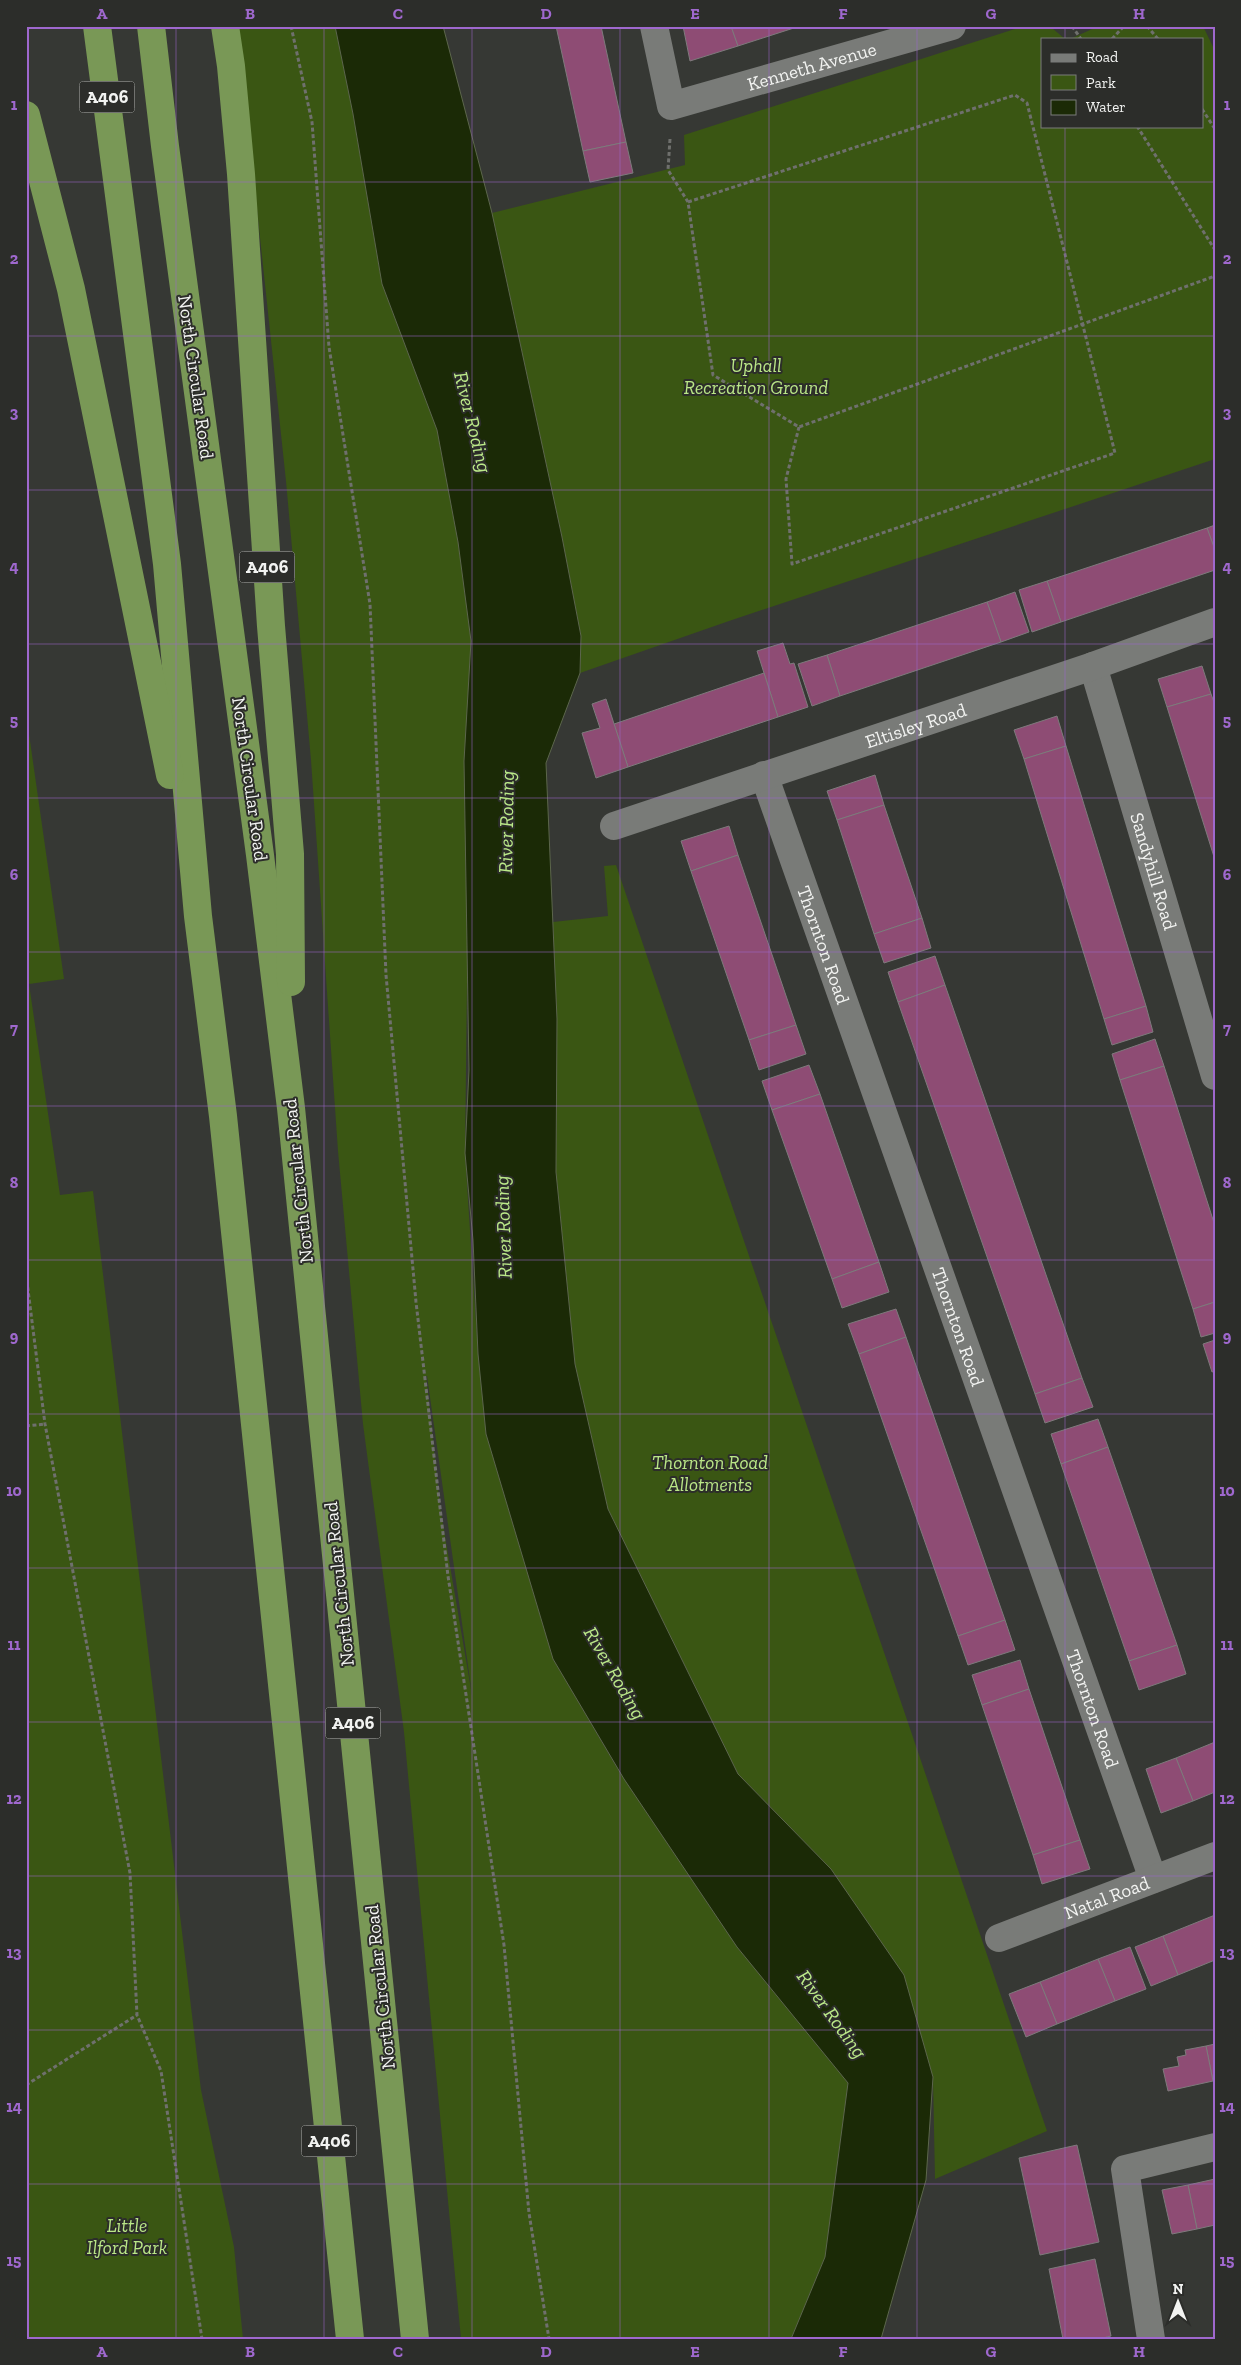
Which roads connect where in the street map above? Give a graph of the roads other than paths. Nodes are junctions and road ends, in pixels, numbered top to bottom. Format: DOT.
graph roads {
  1 [pos="97,26"];
  2 [pos="151,26"];
  3 [pos="224,26"];
  4 [pos="654,26"];
  5 [pos="952,26"];
  6 [pos="26,115"];
  7 [pos="1215,622"];
  8 [pos="1093,666"];
  9 [pos="764,775"];
  10 [pos="614,826"];
  11 [pos="198,916"];
  12 [pos="1215,1076"];
  13 [pos="291,1108"];
  14 [pos="1215,1856"];
  15 [pos="1153,1879"];
  16 [pos="999,1938"];
  17 [pos="1215,2148"];
  18 [pos="350,2339"];
  19 [pos="415,2339"];
  20 [pos="1151,2339"];
  1 -- 11 [label="highway, A406"];
  2 -- 13 [label="highway, North Circular Road / A406"];
  3 -- 13 [label="highway, A406"];
  4 -- 5 [label="street, Kenneth Avenue"];
  6 -- 11 [label="highway, A406"];
  7 -- 8 [label="street, Eltisley Road"];
  8 -- 9 [label="street, Eltisley Road"];
  8 -- 12 [label="street, Sandyhill Road"];
  9 -- 10 [label="street, Eltisley Road"];
  9 -- 15 [label="street, Thornton Road"];
  11 -- 18 [label="highway, A406"];
  13 -- 19 [label="highway, North Circular Road / A406"];
  14 -- 15 [label="street, Natal Road"];
  15 -- 16 [label="street, Natal Road"];
  17 -- 20 [label="street"];
}
